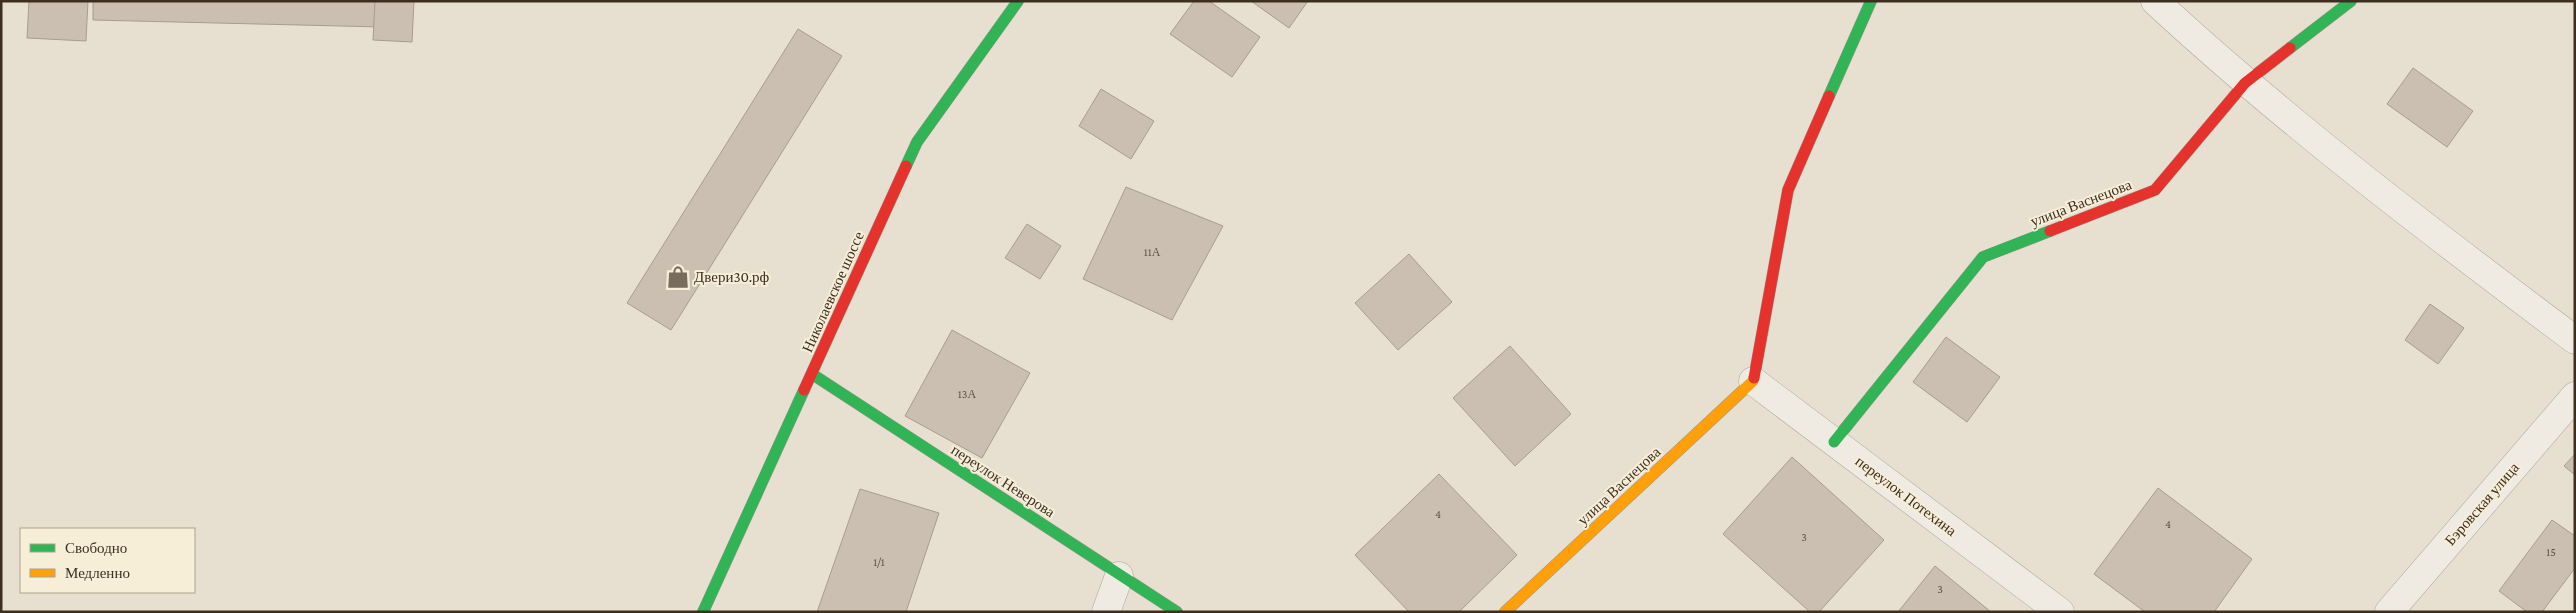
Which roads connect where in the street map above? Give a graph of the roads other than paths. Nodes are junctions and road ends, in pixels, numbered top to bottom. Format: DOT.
graph roads {
  1 [pos="1018,1"];
  2 [pos="1871,1"];
  3 [pos="2155,1"];
  4 [pos="2351,1"];
  5 [pos="2245,84"];
  6 [pos="2575,340"];
  7 [pos="812,374"];
  8 [pos="1753,381"];
  9 [pos="2575,396"];
  10 [pos="1834,442"];
  11 [pos="1119,576"];
  12 [pos="703,612"];
  13 [pos="1106,612"];
  14 [pos="1177,612"];
  15 [pos="1505,612"];
  16 [pos="2060,612"];
  17 [pos="2389,612"];
  1 -- 7 [label="street, Николаевское шоссе"];
  2 -- 8 [label="street"];
  3 -- 5 [label="street"];
  4 -- 5 [label="street, улица Васнецова"];
  5 -- 6 [label="street"];
  5 -- 10 [label="street, улица Васнецова"];
  7 -- 11 [label="street, переулок Неверова"];
  7 -- 12 [label="street, Николаевское шоссе"];
  8 -- 10 [label="street, переулок Потехина"];
  8 -- 15 [label="street, улица Васнецова"];
  9 -- 17 [label="street, Бэровская улица"];
  10 -- 16 [label="street, переулок Потехина"];
  11 -- 13 [label="street"];
  11 -- 14 [label="street, переулок Неверова"];
}
